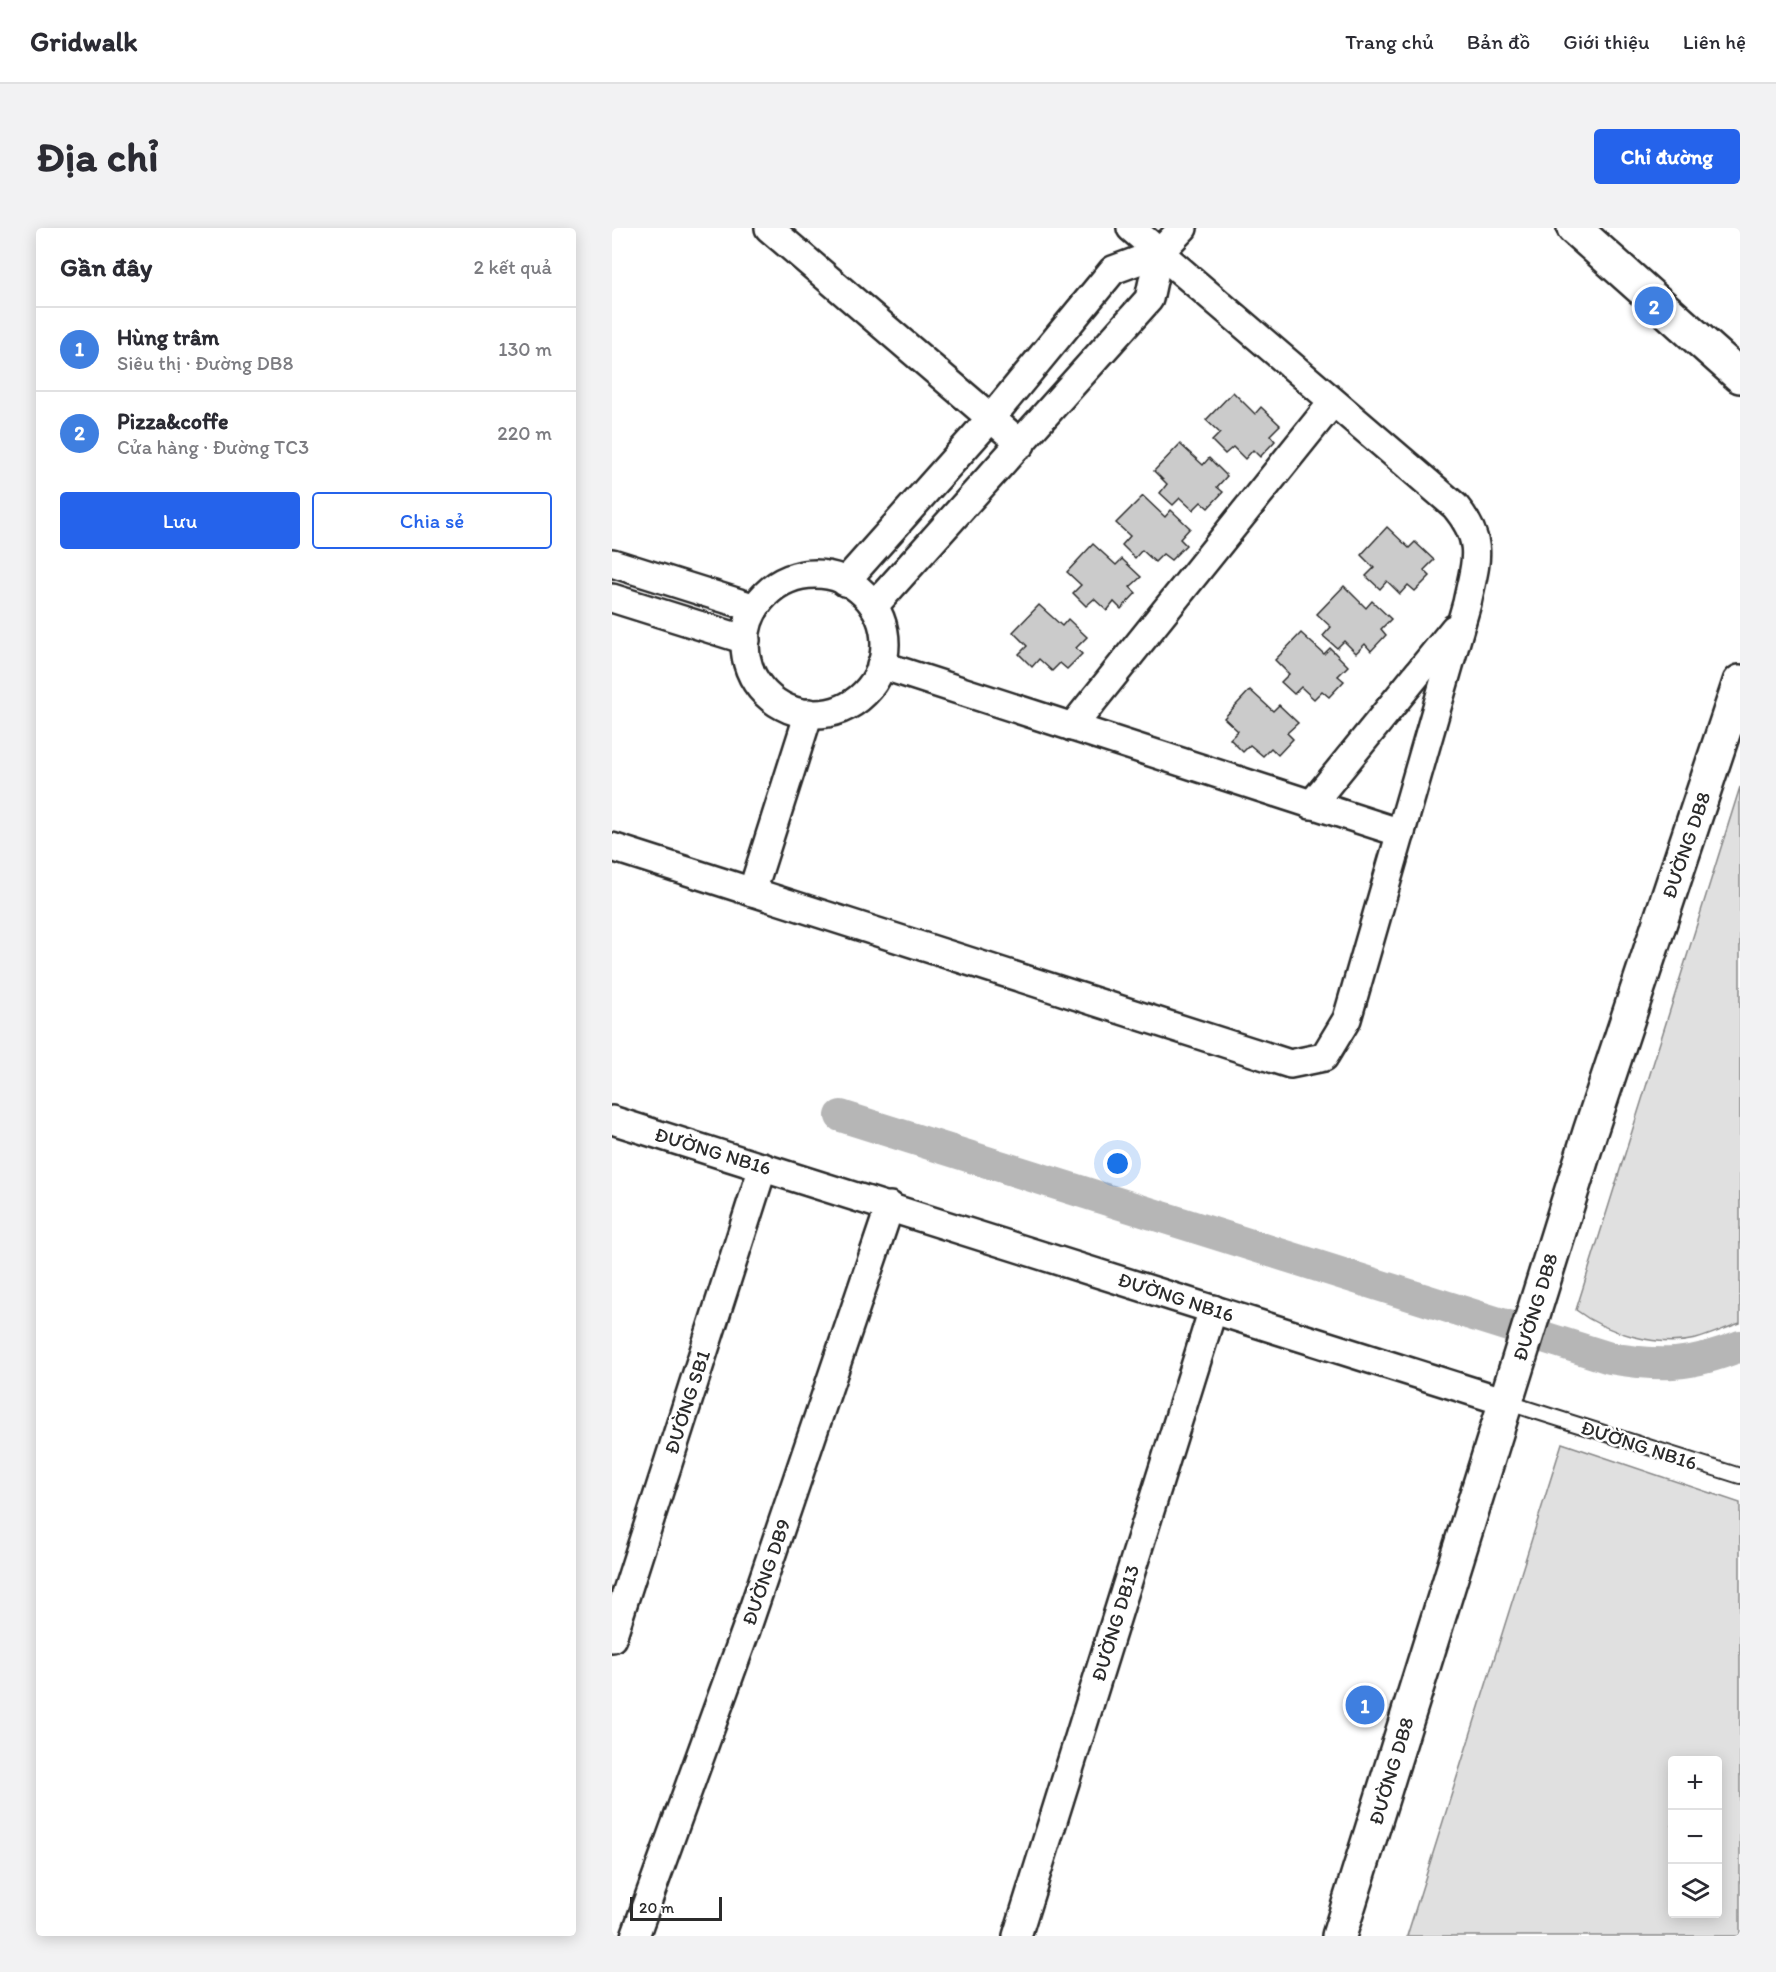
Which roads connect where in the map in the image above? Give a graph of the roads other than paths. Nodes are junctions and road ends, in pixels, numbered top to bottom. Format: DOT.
graph roads {
  1 [pos="769,228"];
  2 [pos="1131,228"];
  3 [pos="1183,228"];
  4 [pos="1576,229"];
  5 [pos="1159,253"];
  6 [pos="1740,376"];
  7 [pos="1333,402"];
  8 [pos="991,418"];
  9 [pos="1021,444"];
  10 [pos="612,563"];
  11 [pos="845,582"];
  12 [pos="612,598"];
  13 [pos="874,606"];
  14 [pos="755,608"];
  15 [pos="1462,619"];
  16 [pos="746,640"];
  17 [pos="881,665"];
  18 [pos="1740,682"];
  19 [pos="809,713"];
  20 [pos="1072,727"];
  21 [pos="1311,805"];
  22 [pos="1401,833"];
  23 [pos="612,847"];
  24 [pos="752,892"];
  25 [pos="612,1120"];
  26 [pos="763,1167"];
  27 [pos="890,1206"];
  28 [pos="1213,1309"];
  29 [pos="1506,1402"];
  30 [pos="1740,1476"];
  31 [pos="612,1638"];
  32 [pos="635,1936"];
  33 [pos="1017,1936"];
  34 [pos="1339,1936"];
  1 -- 8 [label="street"];
  2 -- 5 [label="street"];
  3 -- 5 [label="street"];
  4 -- 6 [label="street"];
  5 -- 7 [label="street"];
  5 -- 8 [label="street"];
  5 -- 9 [label="street"];
  7 -- 15 [label="street"];
  7 -- 20 [label="street"];
  8 -- 9 [label="street"];
  8 -- 11 [label="street"];
  9 -- 13 [label="street"];
  10 -- 14 [label="street"];
  11 -- 13 [label="street"];
  11 -- 14 [label="street"];
  12 -- 16 [label="street"];
  13 -- 17 [label="street"];
  14 -- 16 [label="street"];
  15 -- 21 [label="street"];
  15 -- 22 [label="street"];
  16 -- 19 [label="street"];
  17 -- 19 [label="street"];
  17 -- 20 [label="street"];
  18 -- 29 [label="street, ĐƯỜNG DB8"];
  19 -- 24 [label="street"];
  20 -- 21 [label="street"];
  21 -- 22 [label="street"];
  22 -- 24 [label="street"];
  23 -- 24 [label="street"];
  25 -- 26 [label="street, ĐƯỜNG NB16"];
  26 -- 27 [label="street, ĐƯỜNG NB16"];
  26 -- 31 [label="street, ĐƯỜNG SB1"];
  27 -- 28 [label="street, ĐƯỜNG NB16"];
  27 -- 32 [label="street, ĐƯỜNG DB9"];
  28 -- 29 [label="street, ĐƯỜNG NB16"];
  28 -- 33 [label="street, ĐƯỜNG DB13"];
  29 -- 30 [label="lane, ĐƯỜNG NB16"];
  29 -- 34 [label="street, ĐƯỜNG DB8"];
}
